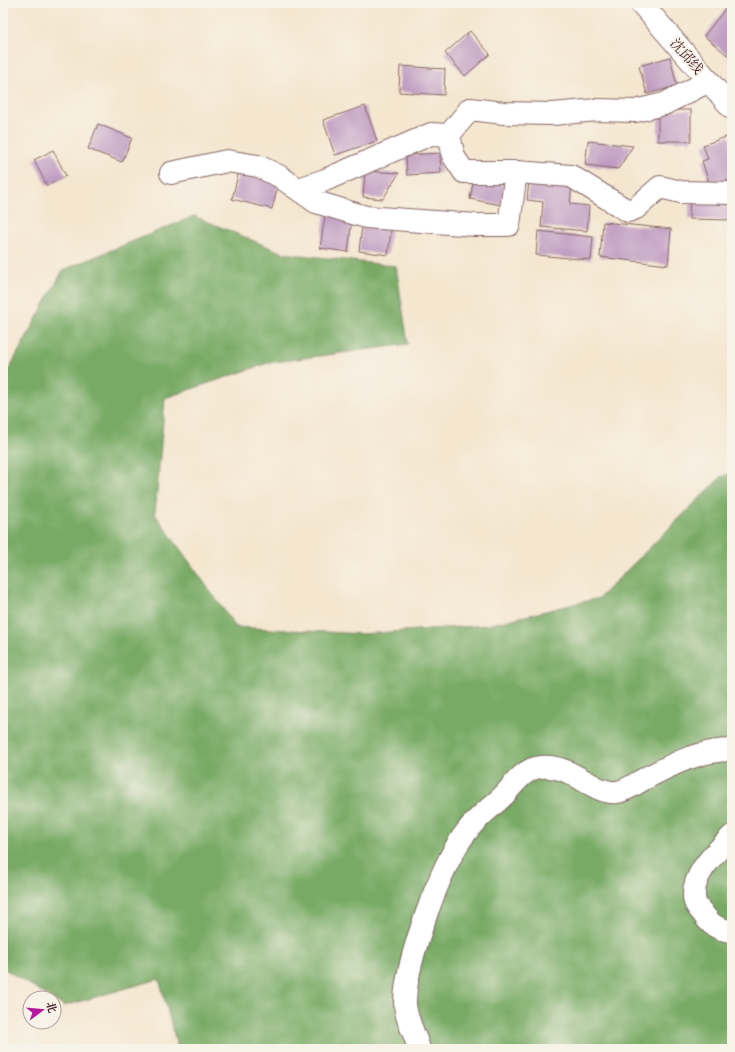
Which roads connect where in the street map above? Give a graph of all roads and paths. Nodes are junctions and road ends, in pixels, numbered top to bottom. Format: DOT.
graph roads {
  1 [pos="641,3"];
  2 [pos="709,81"];
  3 [pos="732,108"];
  4 [pos="449,135"];
  5 [pos="516,172"];
  6 [pos="171,173"];
  7 [pos="299,189"];
  8 [pos="732,193"];
  9 [pos="732,750"];
  10 [pos="732,836"];
  11 [pos="732,931"];
  12 [pos="418,1049"];
  1 -- 2 [label="street, 沈邱线"];
  2 -- 3 [label="street, 沈邱线"];
  2 -- 4 [label="street"];
  4 -- 5 [label="street"];
  4 -- 7 [label="street"];
  5 -- 7 [label="street"];
  5 -- 8 [label="street"];
  6 -- 7 [label="street"];
  9 -- 12 [label="street"];
  10 -- 11 [label="street"];
}
